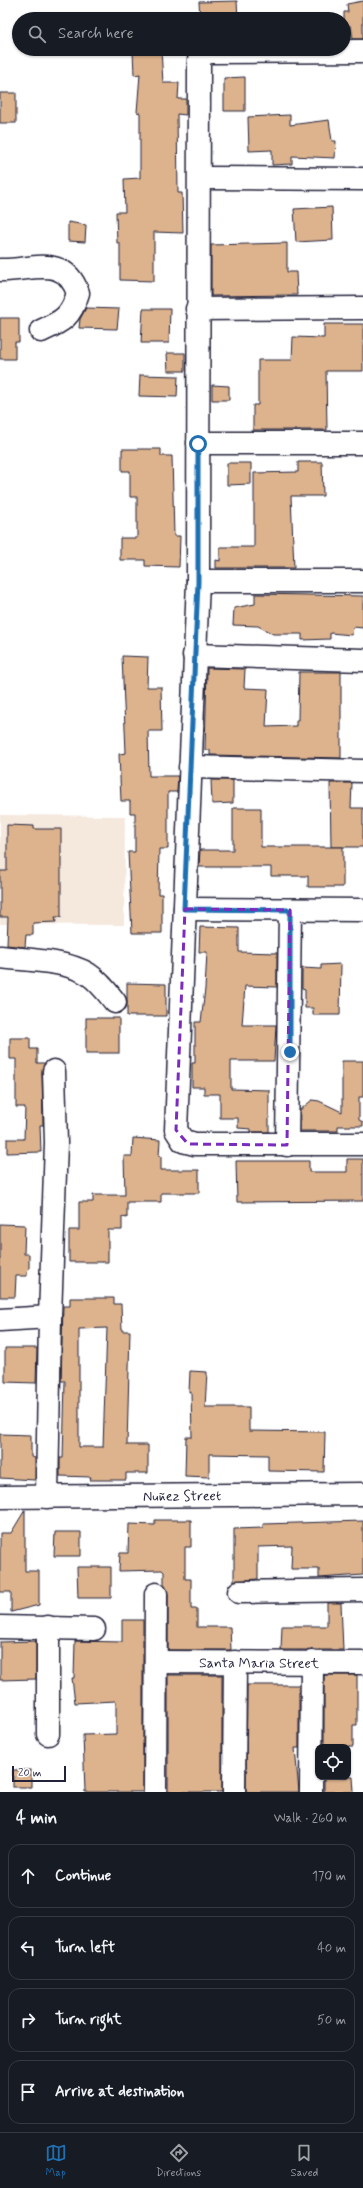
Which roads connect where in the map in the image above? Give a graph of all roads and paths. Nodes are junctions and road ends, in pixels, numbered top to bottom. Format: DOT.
graph roads {
  1 [pos="351,50"];
  2 [pos="363,50"];
  3 [pos="201,56"];
  4 [pos="200,178"];
  5 [pos="363,179"];
  6 [pos="0,270"];
  7 [pos="363,308"];
  8 [pos="197,309"];
  9 [pos="41,331"];
  10 [pos="363,443"];
  11 [pos="198,444"];
  12 [pos="198,582"];
  13 [pos="363,582"];
  14 [pos="194,655"];
  15 [pos="363,660"];
  16 [pos="190,767"];
  17 [pos="363,771"];
  18 [pos="184,909"];
  19 [pos="290,910"];
  20 [pos="363,910"];
  21 [pos="0,957"];
  22 [pos="116,1002"];
  23 [pos="54,1071"];
  24 [pos="363,1144"];
  25 [pos="288,1145"];
  26 [pos="50,1317"];
  27 [pos="0,1320"];
  28 [pos="363,1494"];
  29 [pos="0,1497"];
  30 [pos="47,1497"];
  31 [pos="363,1590"];
  32 [pos="239,1592"];
  33 [pos="156,1594"];
  34 [pos="0,1627"];
  35 [pos="48,1627"];
  36 [pos="94,1629"];
  37 [pos="156,1662"];
  38 [pos="235,1662"];
  39 [pos="312,1662"];
  40 [pos="363,1664"];
  41 [pos="48,1734"];
  42 [pos="155,1792"];
  43 [pos="234,1792"];
  44 [pos="311,1792"];
  1 -- 2 [label="street"];
  3 -- 4 [label="street"];
  4 -- 5 [label="street"];
  4 -- 8 [label="street"];
  6 -- 9 [label="street"];
  7 -- 8 [label="street"];
  8 -- 11 [label="street"];
  10 -- 11 [label="street"];
  11 -- 12 [label="street"];
  12 -- 13 [label="street"];
  12 -- 14 [label="street"];
  14 -- 15 [label="street"];
  14 -- 16 [label="street"];
  16 -- 17 [label="street"];
  16 -- 18 [label="street"];
  18 -- 19 [label="street"];
  18 -- 25 [label="street"];
  19 -- 20 [label="street"];
  19 -- 25 [label="street"];
  21 -- 22 [label="street"];
  23 -- 26 [label="street"];
  24 -- 25 [label="street"];
  26 -- 27 [label="street"];
  26 -- 30 [label="street"];
  28 -- 30 [label="street, Nuñez Street"];
  29 -- 30 [label="street, Nuñez Street"];
  31 -- 32 [label="street"];
  33 -- 37 [label="street"];
  34 -- 35 [label="street"];
  35 -- 36 [label="street"];
  35 -- 41 [label="street"];
  37 -- 38 [label="street, Santa Maria Street"];
  37 -- 42 [label="street"];
  38 -- 39 [label="street, Santa Maria Street"];
  38 -- 43 [label="street"];
  39 -- 40 [label="street, Santa Maria Street"];
  39 -- 44 [label="street"];
}
